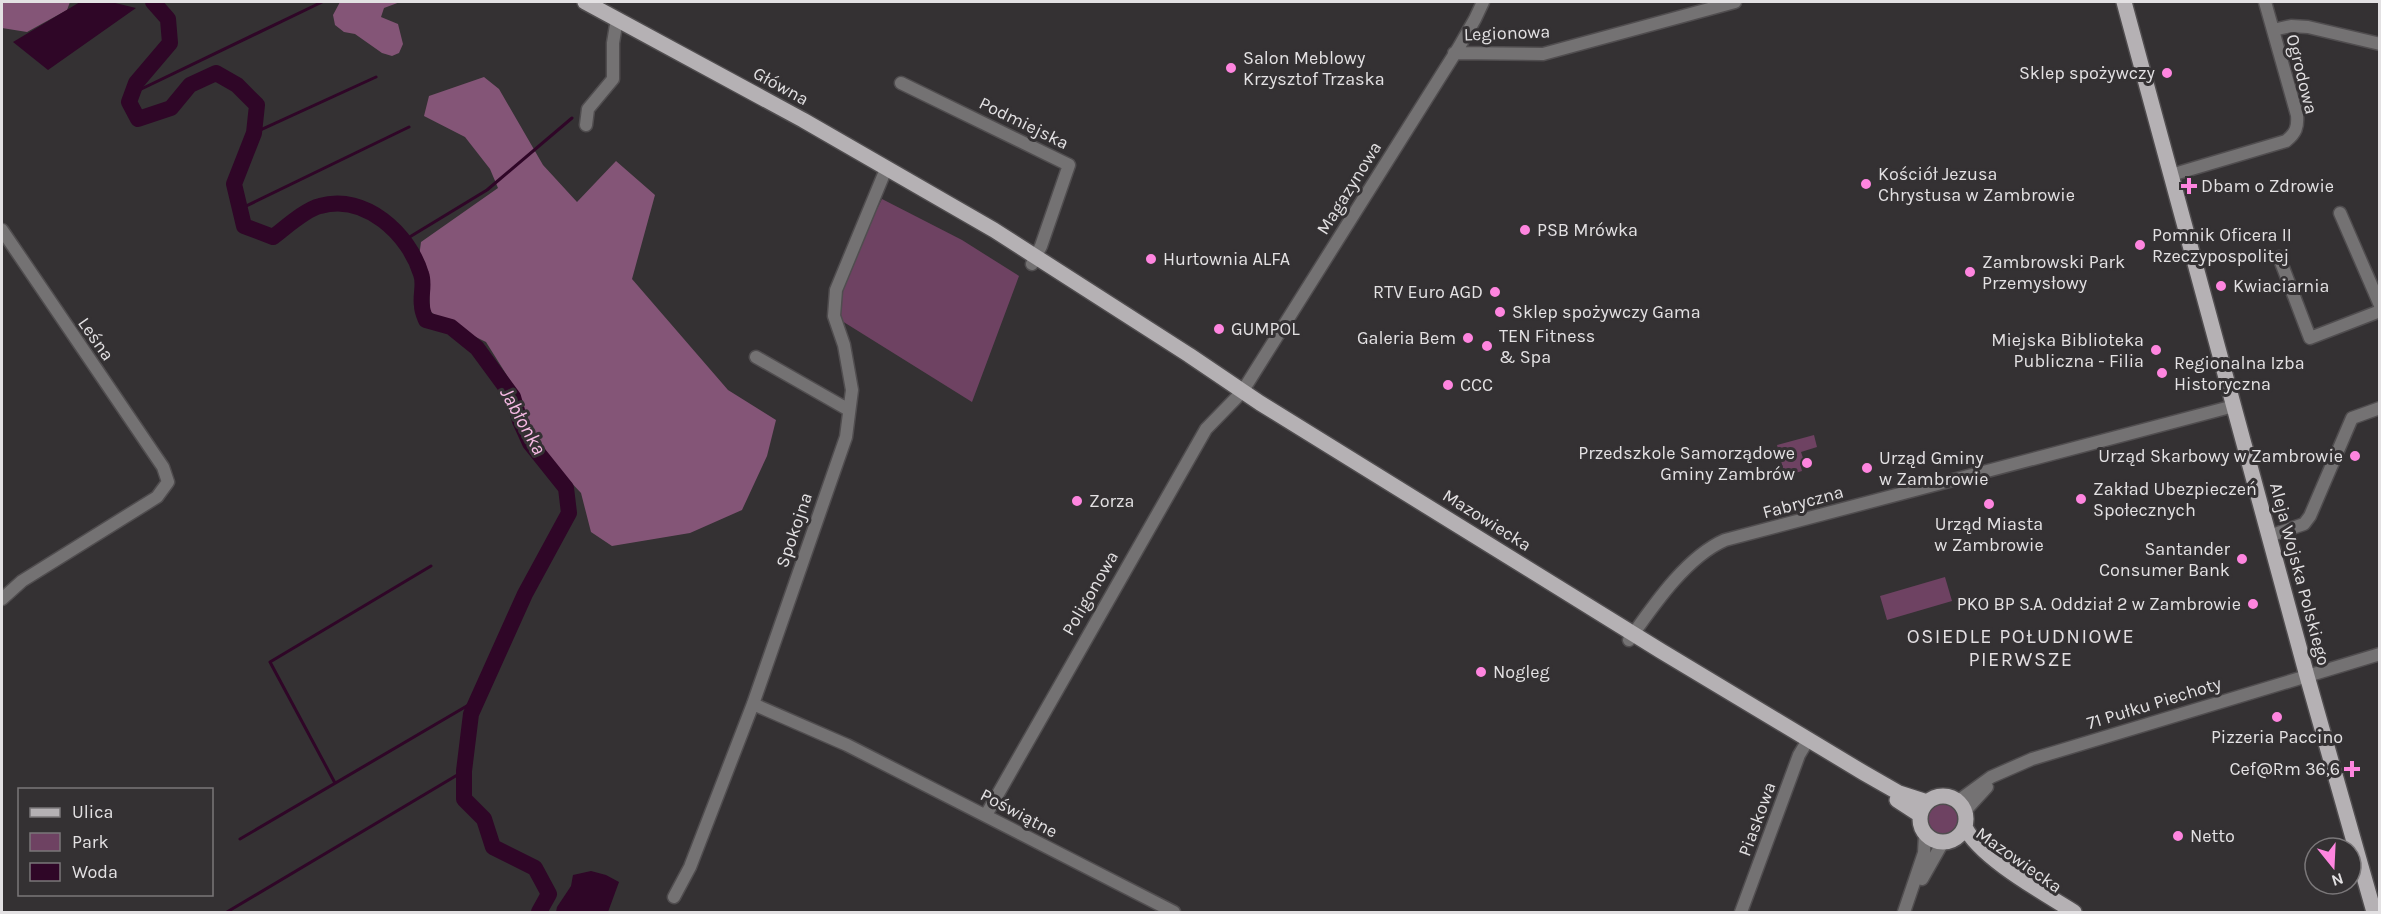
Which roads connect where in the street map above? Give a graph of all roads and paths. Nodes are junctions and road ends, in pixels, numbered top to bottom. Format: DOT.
graph roads {
  1 [pos="585,2"];
  2 [pos="1483,2"];
  3 [pos="1735,2"];
  4 [pos="2124,2"];
  5 [pos="2265,2"];
  6 [pos="617,19"];
  7 [pos="2273,30"];
  8 [pos="2379,44"];
  9 [pos="1454,53"];
  10 [pos="901,83"];
  11 [pos="586,125"];
  12 [pos="886,169"];
  13 [pos="2171,174"];
  14 [pos="2340,213"];
  15 [pos="2,230"];
  16 [pos="2279,257"];
  17 [pos="1033,260"];
  18 [pos="2379,305"];
  19 [pos="2379,311"];
  20 [pos="756,357"];
  21 [pos="1240,395"];
  22 [pos="2234,406"];
  23 [pos="2379,408"];
  24 [pos="849,410"];
  25 [pos="2269,536"];
  26 [pos="2,599"];
  27 [pos="1631,637"];
  28 [pos="2379,654"];
  29 [pos="2307,676"];
  30 [pos="753,704"];
  31 [pos="1806,743"];
  32 [pos="1923,808"];
  33 [pos="1963,813"];
  34 [pos="986,815"];
  35 [pos="1925,834"];
  36 [pos="1949,841"];
  37 [pos="2373,888"];
  38 [pos="674,897"];
  39 [pos="1174,912"];
  40 [pos="1741,912"];
  41 [pos="1904,912"];
  42 [pos="2061,912"];
  43 [pos="2074,912"];
  44 [pos="2374,912"];
  1 -- 6 [label="main road, Główna"];
  2 -- 9 [label="street, Magazynowa"];
  3 -- 9 [label="street, Legionowa"];
  4 -- 13 [label="main road, Aleja Wojska Polskiego"];
  5 -- 7 [label="street, Ogrodowa"];
  6 -- 11 [label="street"];
  6 -- 12 [label="main road, Główna"];
  7 -- 8 [label="street"];
  7 -- 13 [label="street, Ogrodowa"];
  9 -- 21 [label="street, Magazynowa"];
  10 -- 17 [label="street, Podmiejska"];
  12 -- 17 [label="main road, Główna"];
  12 -- 24 [label="street, Spokojna"];
  13 -- 22 [label="main road, Aleja Wojska Polskiego"];
  14 -- 18 [label="street"];
  15 -- 26 [label="street, Leśna"];
  16 -- 19 [label="street"];
  17 -- 21 [label="main road, Mazowiecka"];
  20 -- 24 [label="street"];
  21 -- 27 [label="main road, Mazowiecka"];
  21 -- 34 [label="street, Poligonowa"];
  22 -- 25 [label="main road, Aleja Wojska Polskiego"];
  22 -- 27 [label="street, Fabryczna"];
  23 -- 25 [label="street"];
  24 -- 30 [label="street, Spokojna"];
  25 -- 29 [label="main road, Aleja Wojska Polskiego"];
  27 -- 31 [label="main road, Mazowiecka"];
  28 -- 29 [label="street, 71 Pułku Piechoty"];
  29 -- 33 [label="street, 71 Pułku Piechoty"];
  29 -- 37 [label="main road, Aleja Wojska Polskiego"];
  30 -- 34 [label="street, Poświątne"];
  30 -- 38 [label="street, Spokojna"];
  31 -- 32 [label="main road, Mazowiecka"];
  31 -- 40 [label="street, Piaskowa"];
  32 -- 33 [label="main road"];
  32 -- 35 [label="main road"];
  33 -- 36 [label="main road"];
  33 -- 43 [label="main road, Mazowiecka"];
  34 -- 39 [label="street, Poświątne"];
  35 -- 36 [label="main road"];
  35 -- 41 [label="street"];
  36 -- 41 [label="street"];
  36 -- 42 [label="main road, Mazowiecka"];
  37 -- 44 [label="main road, Aleja Wojska Polskiego"];
}
